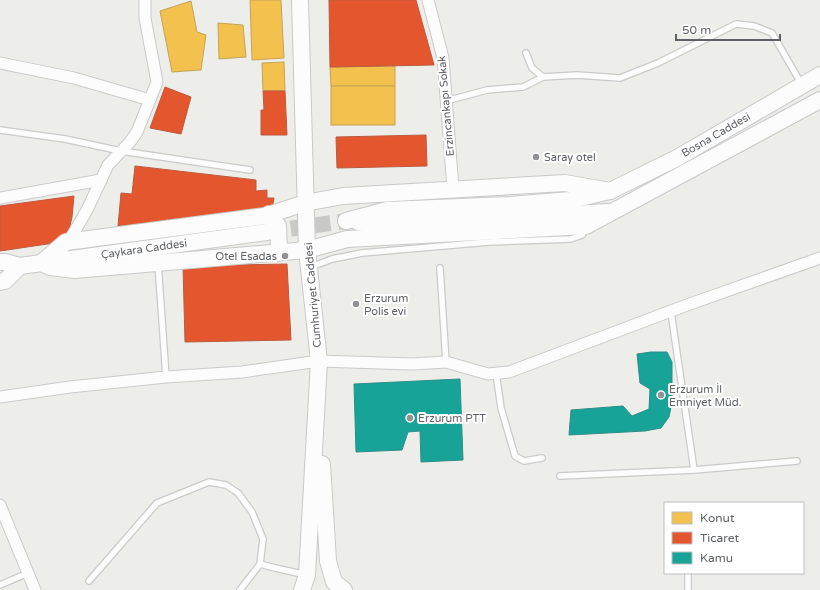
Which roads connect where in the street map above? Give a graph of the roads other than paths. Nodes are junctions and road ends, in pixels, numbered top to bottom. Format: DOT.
graph roads {
  1 [pos="145,0"];
  2 [pos="300,0"];
  3 [pos="428,0"];
  4 [pos="526,53"];
  5 [pos="0,63"];
  6 [pos="820,75"];
  7 [pos="543,77"];
  8 [pos="802,86"];
  9 [pos="150,100"];
  10 [pos="820,100"];
  11 [pos="446,101"];
  12 [pos="0,130"];
  13 [pos="122,151"];
  14 [pos="250,170"];
  15 [pos="101,180"];
  16 [pos="453,189"];
  17 [pos="610,190"];
  18 [pos="343,196"];
  19 [pos="0,198"];
  20 [pos="305,203"];
  21 [pos="614,212"];
  22 [pos="269,214"];
  23 [pos="586,226"];
  24 [pos="267,232"];
  25 [pos="347,239"];
  26 [pos="66,242"];
  27 [pos="307,250"];
  28 [pos="278,252"];
  29 [pos="820,258"];
  30 [pos="0,262"];
  31 [pos="41,263"];
  32 [pos="158,263"];
  33 [pos="20,266"];
  34 [pos="309,268"];
  35 [pos="440,268"];
  36 [pos="0,282"];
  37 [pos="671,312"];
  38 [pos="319,361"];
  39 [pos="446,362"];
  40 [pos="496,373"];
  41 [pos="166,377"];
  42 [pos="0,397"];
  43 [pos="542,458"];
  44 [pos="797,461"];
  45 [pos="694,470"];
  46 [pos="560,476"];
  47 [pos="0,506"];
  48 [pos="260,564"];
  49 [pos="28,573"];
  50 [pos="688,574"];
  51 [pos="307,575"];
  52 [pos="89,580"];
  53 [pos="0,585"];
  54 [pos="35,590"];
  55 [pos="240,590"];
  56 [pos="302,590"];
  57 [pos="344,590"];
  58 [pos="688,590"];
  1 -- 9 [label="street"];
  2 -- 20 [label="main road, Cumhuriyet Caddesi"];
  3 -- 11 [label="street, Erzincankapı Sokak"];
  4 -- 7 [label="lane"];
  5 -- 9 [label="street"];
  6 -- 8 [label="main road, Bosna Caddesi"];
  7 -- 8 [label="lane"];
  7 -- 11 [label="lane"];
  8 -- 17 [label="main road, Bosna Caddesi"];
  9 -- 13 [label="street"];
  10 -- 21 [label="main road"];
  11 -- 16 [label="street, Erzincankapı Sokak"];
  12 -- 13 [label="lane"];
  13 -- 14 [label="lane"];
  13 -- 15 [label="street"];
  15 -- 19 [label="street"];
  15 -- 26 [label="street"];
  16 -- 17 [label="main road"];
  16 -- 18 [label="main road"];
  17 -- 21 [label="main road, Bosna Caddesi"];
  18 -- 20 [label="main road"];
  18 -- 25 [label="main road"];
  20 -- 22 [label="main road"];
  20 -- 27 [label="main road, Cumhuriyet Caddesi"];
  21 -- 23 [label="main road"];
  22 -- 26 [label="main road"];
  22 -- 28 [label="main road"];
  23 -- 25 [label="main road"];
  23 -- 34 [label="lane"];
  24 -- 31 [label="main road, Çaykara Caddesi"];
  25 -- 27 [label="main road"];
  26 -- 31 [label="main road"];
  27 -- 28 [label="main road"];
  27 -- 34 [label="main road, Cumhuriyet Caddesi"];
  28 -- 32 [label="main road"];
  29 -- 37 [label="street"];
  30 -- 33 [label="main road, Çaykara Caddesi"];
  31 -- 32 [label="main road"];
  31 -- 33 [label="main road, Çaykara Caddesi"];
  32 -- 41 [label="lane"];
  33 -- 36 [label="main road"];
  34 -- 38 [label="main road, Cumhuriyet Caddesi"];
  35 -- 39 [label="lane"];
  37 -- 40 [label="street"];
  37 -- 45 [label="lane"];
  38 -- 39 [label="street"];
  38 -- 41 [label="street"];
  38 -- 51 [label="main road, Cumhuriyet Caddesi"];
  38 -- 57 [label="main road"];
  39 -- 40 [label="street"];
  40 -- 43 [label="lane"];
  41 -- 42 [label="street"];
  44 -- 45 [label="lane"];
  45 -- 46 [label="lane"];
  47 -- 49 [label="street"];
  48 -- 51 [label="lane"];
  48 -- 52 [label="lane"];
  48 -- 55 [label="lane"];
  49 -- 53 [label="lane"];
  49 -- 54 [label="street"];
  50 -- 58 [label="lane"];
  51 -- 56 [label="main road, Cumhuriyet Caddesi"];
}
